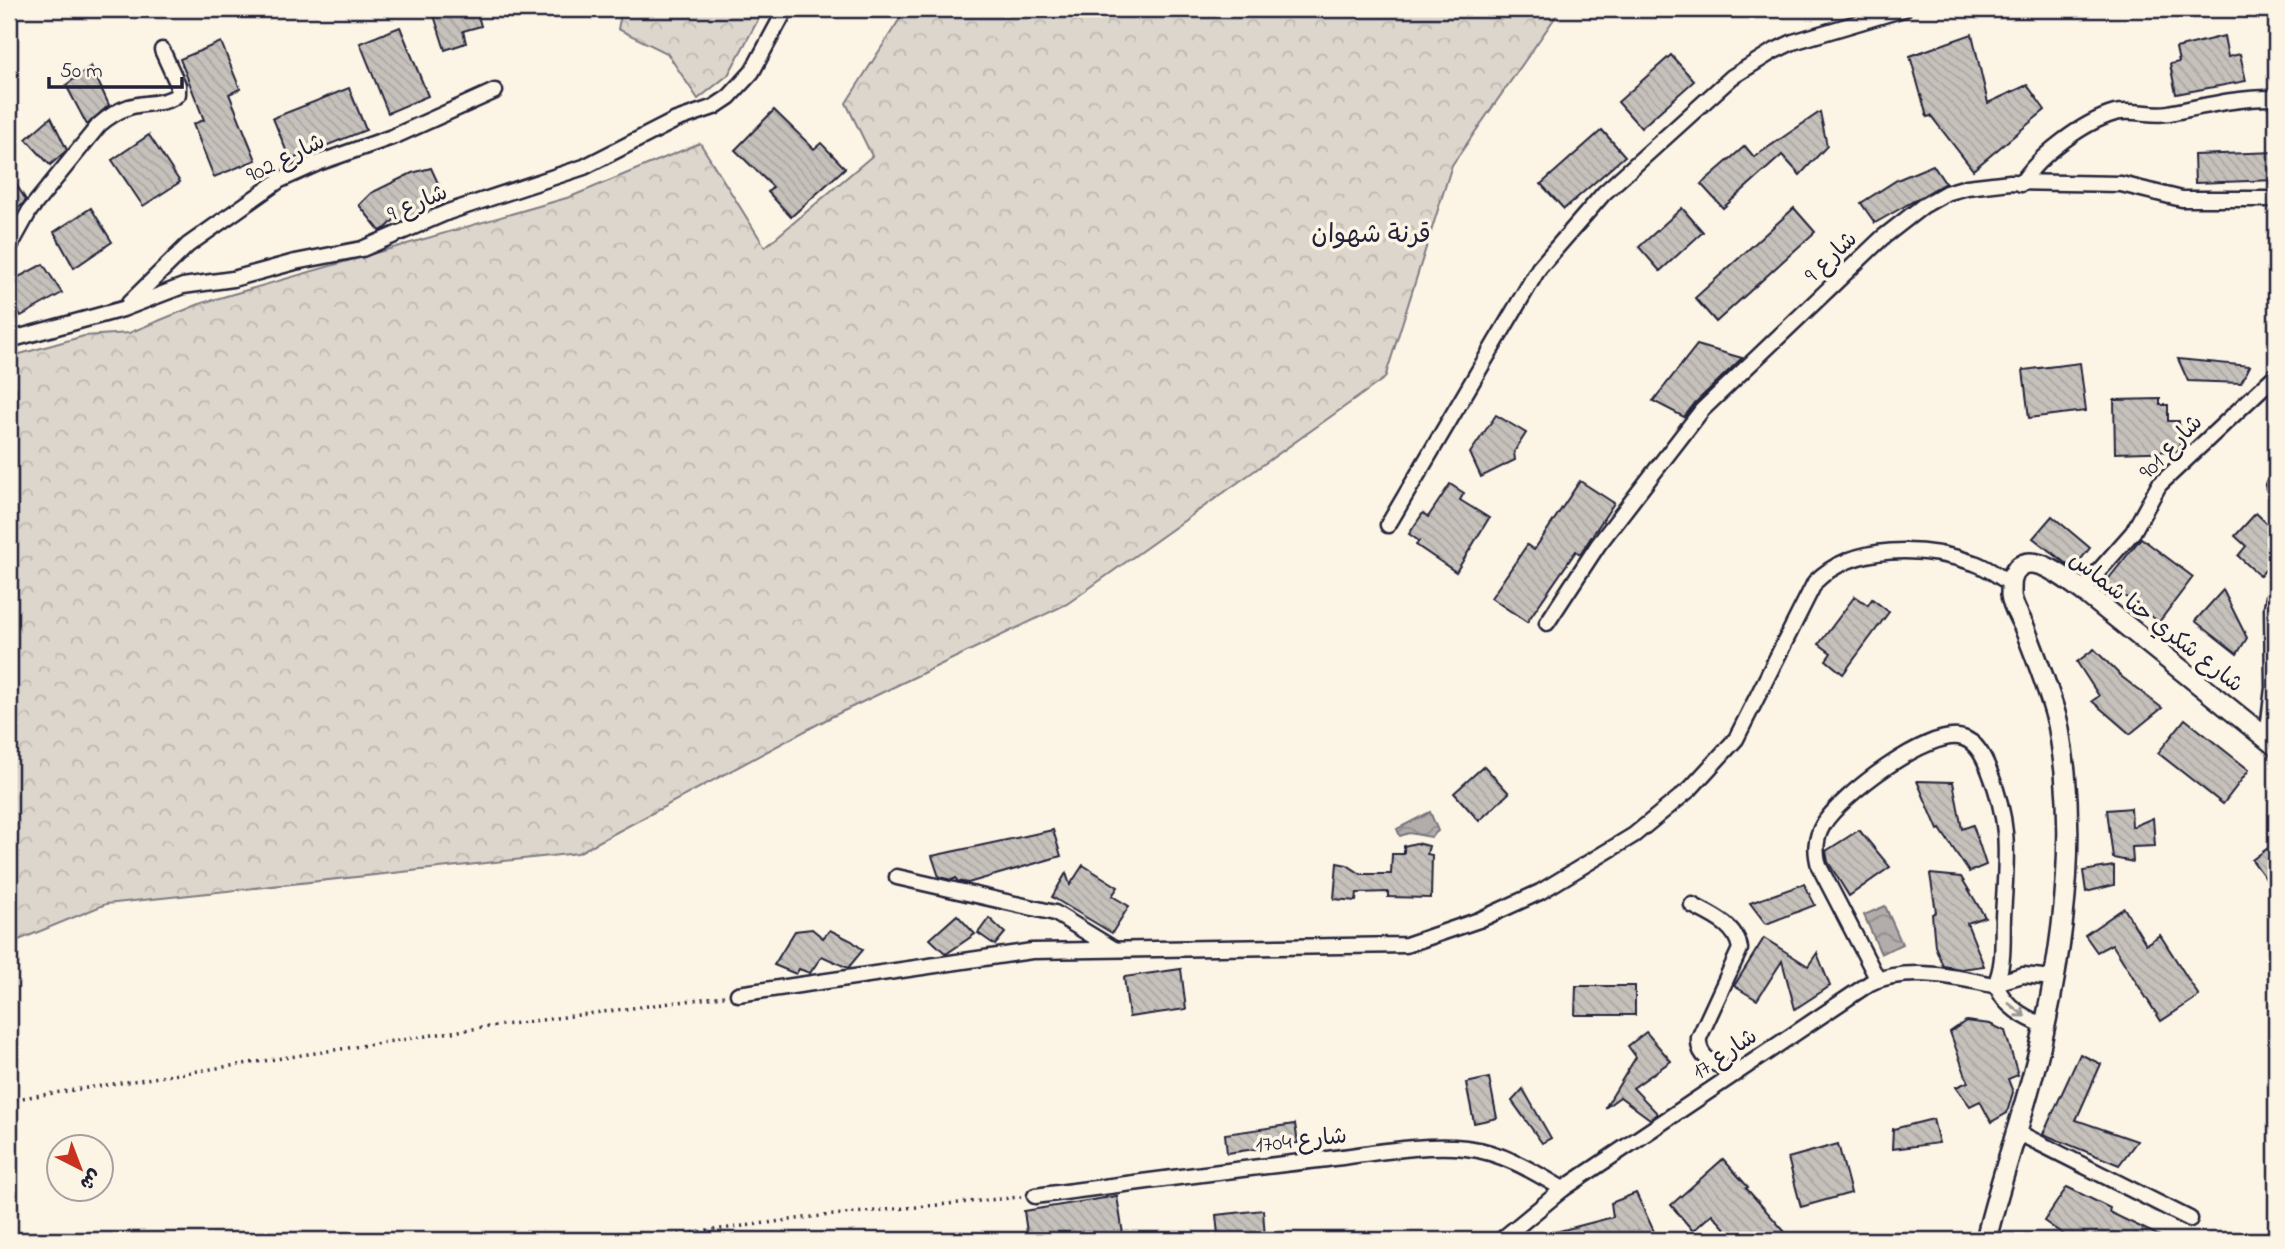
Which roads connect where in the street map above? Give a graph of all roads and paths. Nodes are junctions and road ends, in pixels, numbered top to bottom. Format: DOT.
graph roads {
  1 [pos="786,9"];
  2 [pos="1904,9"];
  3 [pos="162,50"];
  4 [pos="495,91"];
  5 [pos="2276,98"];
  6 [pos="2021,184"];
  7 [pos="2276,199"];
  8 [pos="9,248"];
  9 [pos="123,309"];
  10 [pos="9,340"];
  11 [pos="2276,374"];
  12 [pos="1388,525"];
  13 [pos="2012,584"];
  14 [pos="2276,587"];
  15 [pos="2082,590"];
  16 [pos="1547,623"];
  17 [pos="2272,742"];
  18 [pos="897,877"];
  19 [pos="1692,905"];
  20 [pos="1115,949"];
  21 [pos="2053,978"];
  22 [pos="1878,980"];
  23 [pos="1996,985"];
  24 [pos="738,995"];
  25 [pos="2045,1026"];
  26 [pos="1735,1072"];
  27 [pos="9,1100"];
  28 [pos="2015,1131"];
  29 [pos="1563,1189"];
  30 [pos="1035,1196"];
  31 [pos="2190,1219"];
  32 [pos="637,1240"];
  33 [pos="1501,1240"];
  34 [pos="1986,1240"];
  1 -- 9 [label="street, شارع 9"];
  2 -- 12 [label="street"];
  3 -- 8 [label="street"];
  4 -- 9 [label="street, شارع 902"];
  5 -- 6 [label="street"];
  6 -- 7 [label="street, شارع 9"];
  6 -- 16 [label="street, شارع 9"];
  9 -- 10 [label="street, شارع 9"];
  11 -- 15 [label="street, شارع 901"];
  13 -- 15 [label="street, شارع شكري حنا شماس"];
  13 -- 20 [label="street"];
  13 -- 21 [label="street"];
  14 -- 17 [label="street"];
  15 -- 17 [label="street, شارع شكري حنا شماس"];
  18 -- 20 [label="street"];
  19 -- 26 [label="street"];
  20 -- 24 [label="street"];
  21 -- 23 [label="street"];
  21 -- 25 [label="street"];
  22 -- 23 [label="street, شارع 17"];
  22 -- 23 [label="street"];
  22 -- 26 [label="street, شارع 17"];
  23 -- 25 [label="street, one-way"];
  24 -- 27 [label="path"];
  25 -- 28 [label="street"];
  26 -- 29 [label="street, شارع 17"];
  28 -- 31 [label="street"];
  28 -- 34 [label="street"];
  29 -- 30 [label="street, شارع 1704"];
  29 -- 33 [label="street, شارع 17"];
  30 -- 32 [label="path"];
}
